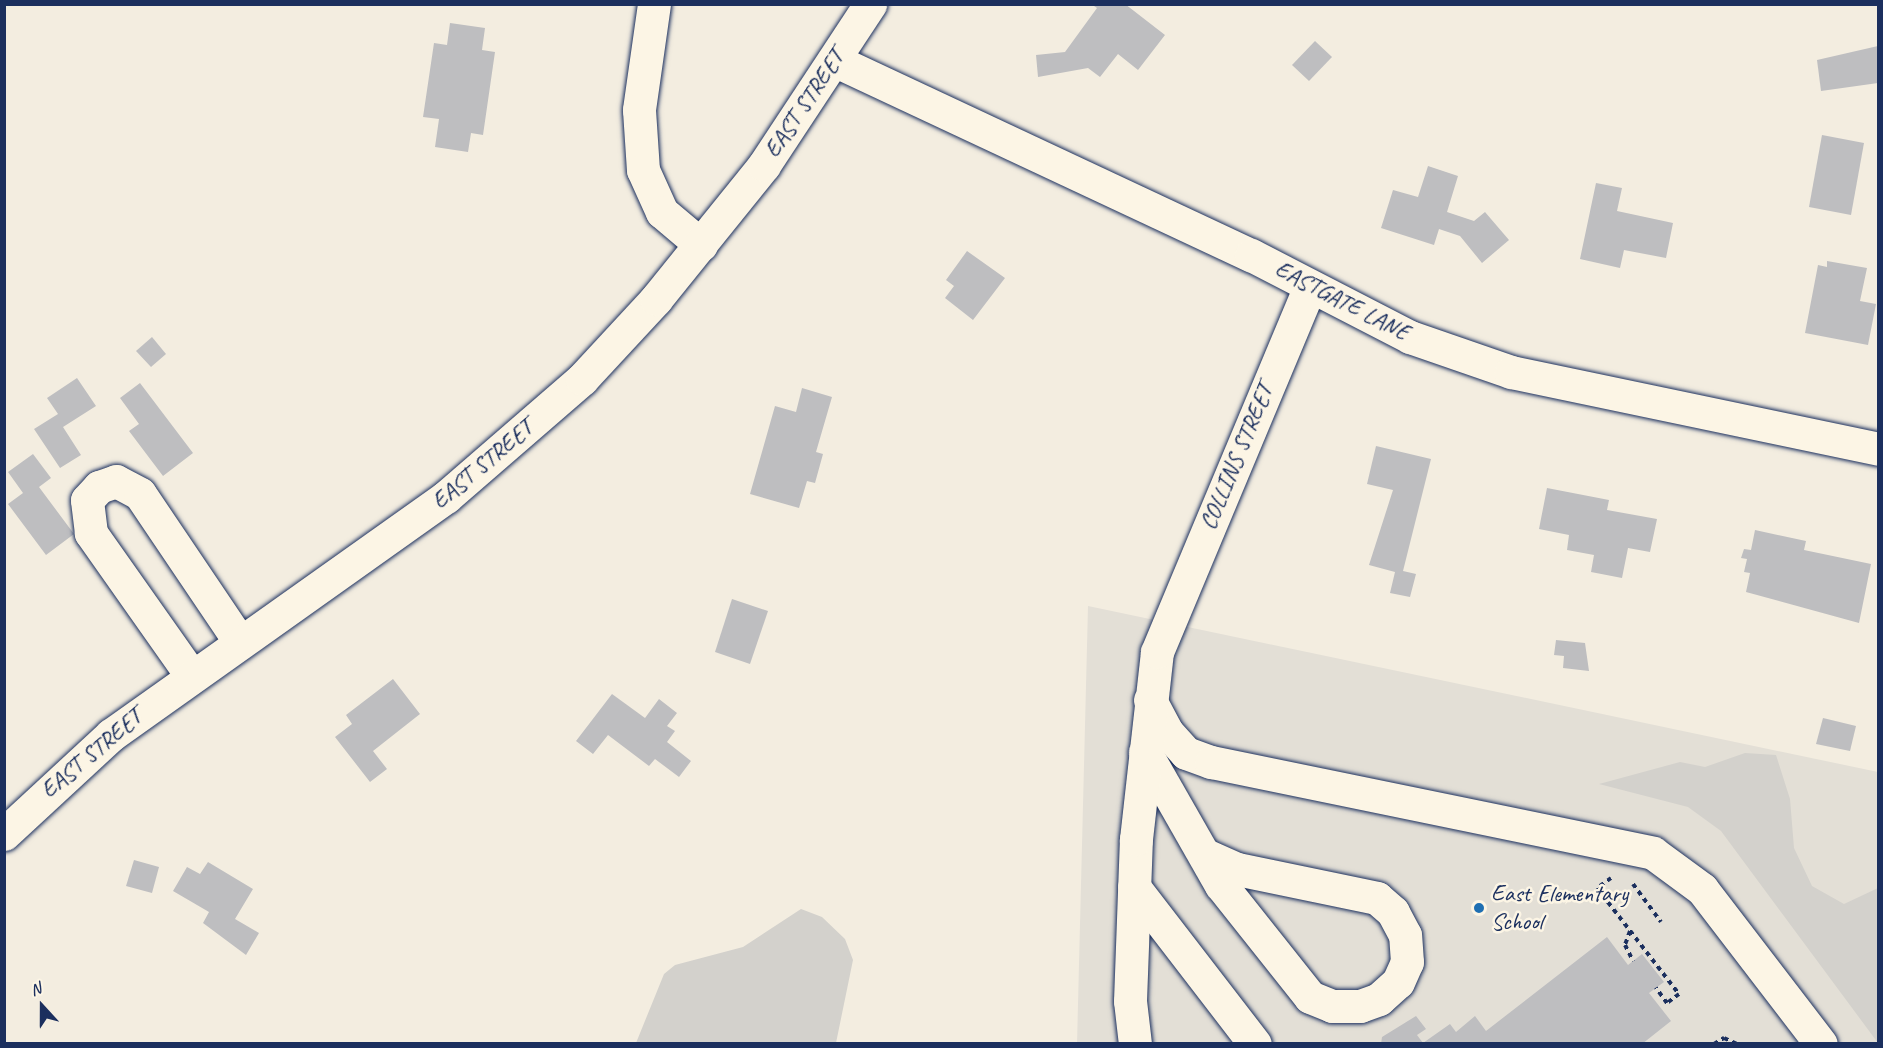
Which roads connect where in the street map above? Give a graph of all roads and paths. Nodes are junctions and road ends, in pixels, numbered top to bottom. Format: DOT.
graph roads {
  1 [pos="654,4"];
  2 [pos="870,4"];
  3 [pos="836,61"];
  4 [pos="701,245"];
  5 [pos="1310,287"];
  6 [pos="1878,449"];
  7 [pos="240,642"];
  8 [pos="191,675"];
  9 [pos="1150,700"];
  10 [pos="1145,752"];
  11 [pos="4,834"];
  12 [pos="1209,856"];
  13 [pos="1614,876"];
  14 [pos="1629,879"];
  15 [pos="1134,887"];
  16 [pos="1661,922"];
  17 [pos="1630,931"];
  18 [pos="1634,961"];
  19 [pos="1656,988"];
  20 [pos="1135,1044"];
  21 [pos="1255,1044"];
  22 [pos="1714,1044"];
  23 [pos="1737,1044"];
  24 [pos="1821,1044"];
  1 -- 4 [label="street"];
  2 -- 3 [label="street, EAST STREET"];
  3 -- 4 [label="street, EAST STREET"];
  3 -- 5 [label="street, EASTGATE LANE"];
  4 -- 7 [label="street, EAST STREET"];
  5 -- 6 [label="street, EASTGATE LANE"];
  5 -- 9 [label="street, COLLINS STREET"];
  7 -- 8 [label="street, EAST STREET"];
  7 -- 8 [label="street"];
  8 -- 11 [label="street, EAST STREET"];
  9 -- 10 [label="street, COLLINS STREET"];
  9 -- 24 [label="street"];
  10 -- 12 [label="street"];
  10 -- 15 [label="street, COLLINS STREET"];
  12 -- 12 [label="street"];
  13 -- 17 [label="path"];
  14 -- 16 [label="path"];
  15 -- 20 [label="street, COLLINS STREET"];
  15 -- 21 [label="street"];
  17 -- 18 [label="path"];
  17 -- 19 [label="path"];
  22 -- 23 [label="path"];
}
